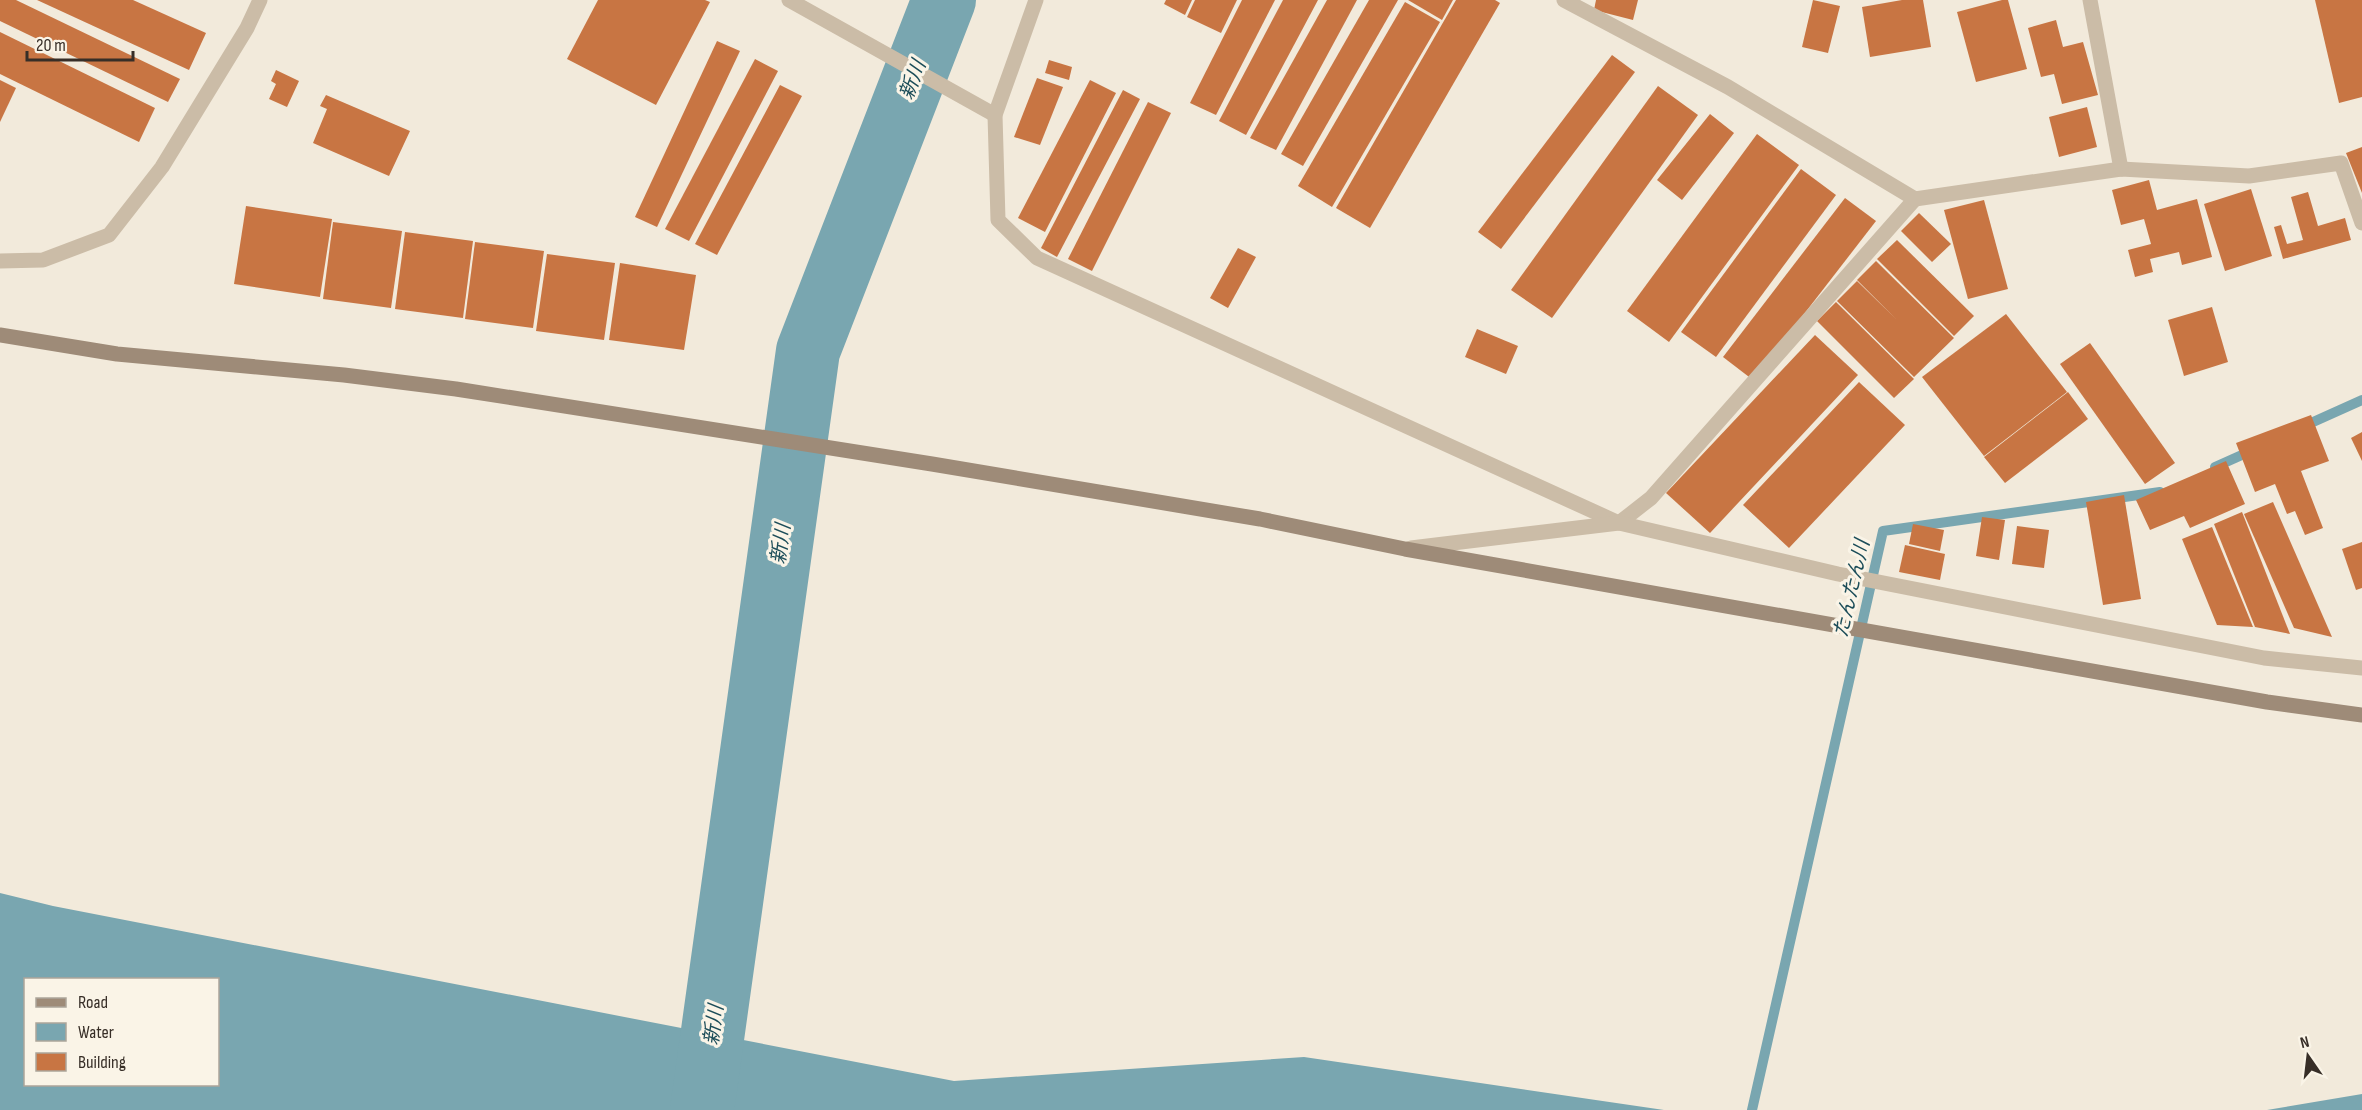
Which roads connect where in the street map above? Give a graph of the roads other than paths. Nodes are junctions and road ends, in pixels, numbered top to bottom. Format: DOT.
graph roads {
  1 [pos="260,0"];
  2 [pos="789,0"];
  3 [pos="1036,0"];
  4 [pos="1564,0"];
  5 [pos="2090,0"];
  6 [pos="995,115"];
  7 [pos="2121,169"];
  8 [pos="1915,199"];
  9 [pos="2362,223"];
  10 [pos="0,261"];
  11 [pos="0,335"];
  12 [pos="1619,523"];
  13 [pos="1405,549"];
  14 [pos="2362,668"];
  15 [pos="2362,714"];
  1 -- 10 [label="street"];
  2 -- 6 [label="street"];
  3 -- 6 [label="street"];
  4 -- 8 [label="street"];
  5 -- 7 [label="street"];
  6 -- 12 [label="street"];
  7 -- 8 [label="street"];
  7 -- 9 [label="street"];
  8 -- 12 [label="street"];
  11 -- 13 [label="street"];
  12 -- 13 [label="street"];
  12 -- 14 [label="street"];
  13 -- 15 [label="street"];
}
